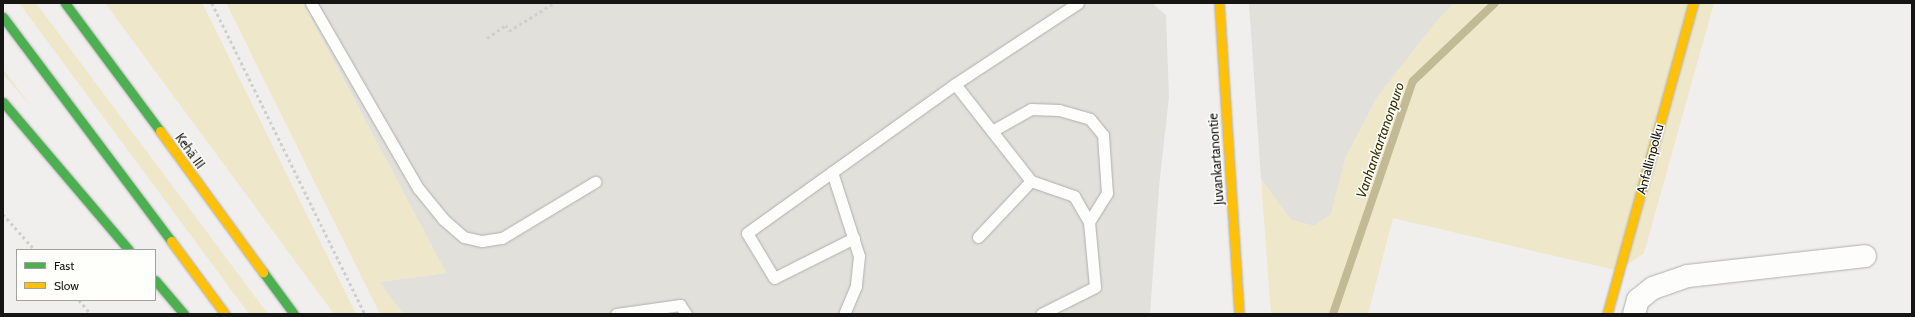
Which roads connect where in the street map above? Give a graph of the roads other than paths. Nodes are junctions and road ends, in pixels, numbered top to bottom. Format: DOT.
graph roads {
  1 [pos="65,3"];
  2 [pos="311,3"];
  3 [pos="1078,3"];
  4 [pos="1219,3"];
  5 [pos="1693,3"];
  6 [pos="3,17"];
  7 [pos="955,84"];
  8 [pos="3,102"];
  9 [pos="992,131"];
  10 [pos="832,172"];
  11 [pos="1031,181"];
  12 [pos="596,182"];
  13 [pos="1089,222"];
  14 [pos="978,237"];
  15 [pos="854,238"];
  16 [pos="128,249"];
  17 [pos="1864,256"];
  18 [pos="156,281"];
  19 [pos="184,314"];
  20 [pos="225,314"];
  21 [pos="294,314"];
  22 [pos="616,314"];
  23 [pos="686,314"];
  24 [pos="844,314"];
  25 [pos="1040,314"];
  26 [pos="1238,314"];
  27 [pos="1607,314"];
  28 [pos="1634,314"];
  1 -- 21 [label="main road, Kehä III"];
  2 -- 12 [label="lane"];
  3 -- 7 [label="lane"];
  4 -- 26 [label="main road, Juvankartanontie"];
  5 -- 27 [label="main road, Anfallinpolku"];
  6 -- 20 [label="main road"];
  7 -- 9 [label="lane"];
  7 -- 10 [label="lane"];
  8 -- 16 [label="main road"];
  9 -- 11 [label="lane"];
  9 -- 13 [label="lane"];
  10 -- 15 [label="lane"];
  10 -- 15 [label="lane"];
  11 -- 13 [label="lane"];
  11 -- 14 [label="lane"];
  13 -- 25 [label="lane"];
  15 -- 24 [label="lane"];
  17 -- 28 [label="street"];
  18 -- 19 [label="main road"];
  22 -- 23 [label="lane"];
}
